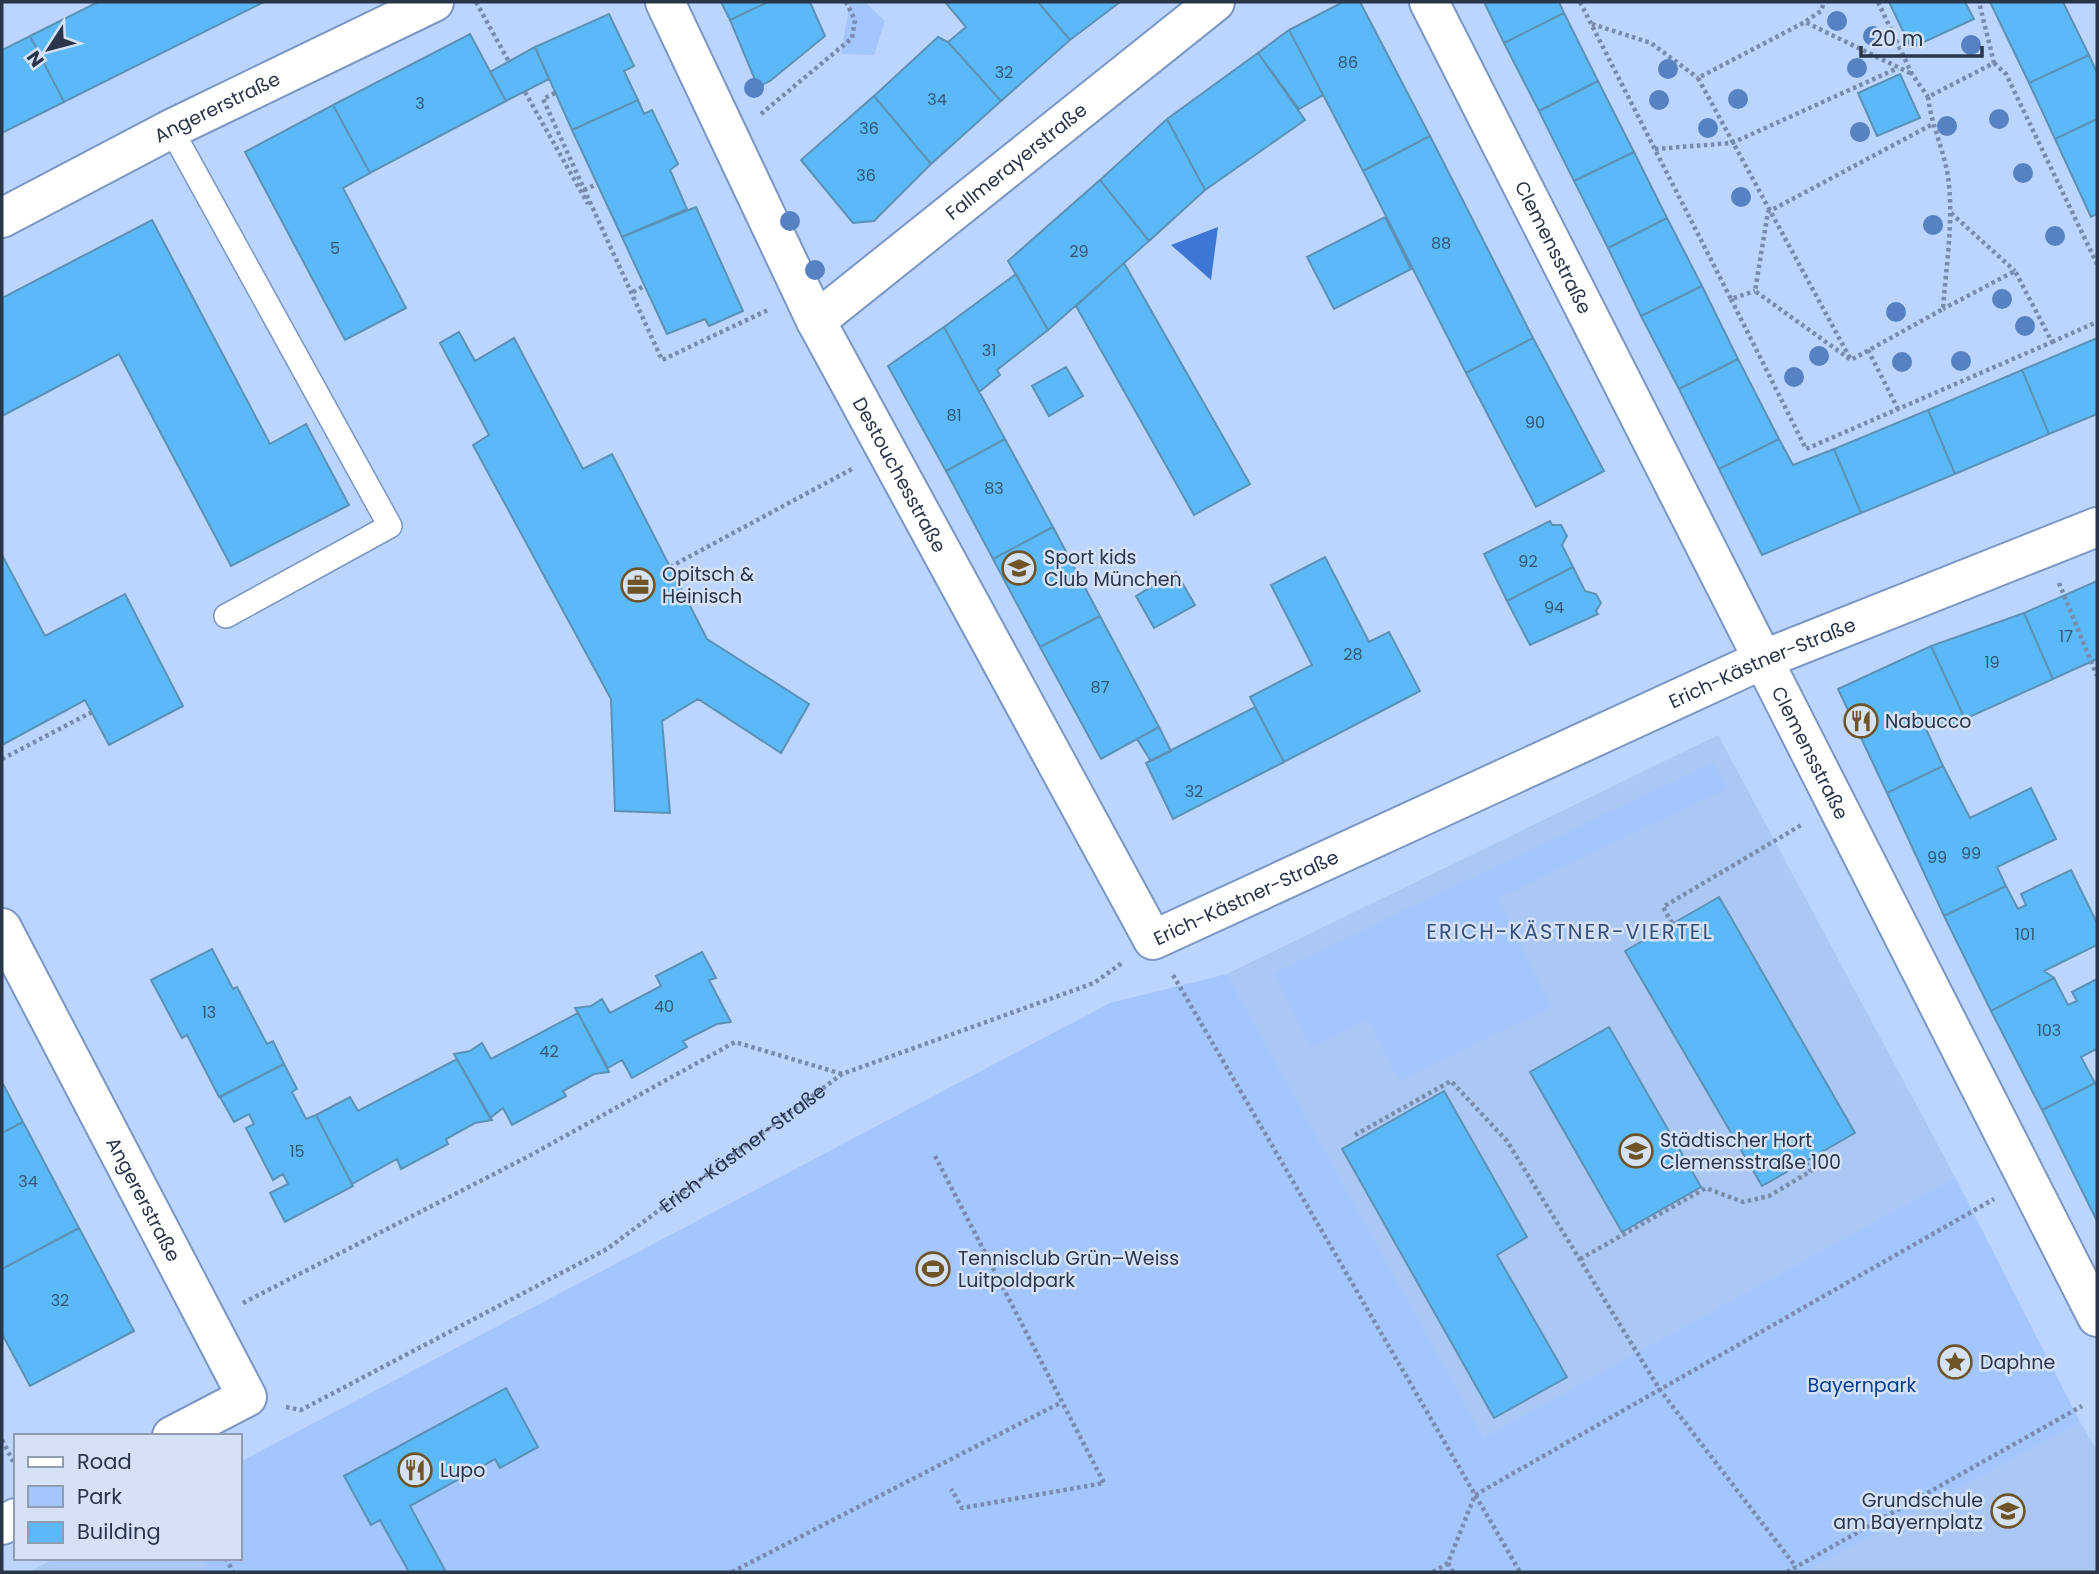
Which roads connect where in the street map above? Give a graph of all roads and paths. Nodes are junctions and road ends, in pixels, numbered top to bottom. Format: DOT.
graph roads {
  1 [pos="434,2"];
  2 [pos="476,2"];
  3 [pos="665,2"];
  4 [pos="846,2"];
  5 [pos="1215,2"];
  6 [pos="1429,2"];
  7 [pos="1580,2"];
  8 [pos="1824,2"];
  9 [pos="1878,2"];
  10 [pos="1979,2"];
  11 [pos="1805,22"];
  12 [pos="1591,23"];
  13 [pos="509,62"];
  14 [pos="1994,63"];
  15 [pos="1899,67"];
  16 [pos="1912,74"];
  17 [pos="1698,78"];
  18 [pos="524,92"];
  19 [pos="555,93"];
  20 [pos="1928,97"];
  21 [pos="1931,125"];
  22 [pos="171,129"];
  23 [pos="731,139"];
  24 [pos="1732,143"];
  25 [pos="1655,149"];
  26 [pos="597,184"];
  27 [pos="584,190"];
  28 [pos="1768,212"];
  29 [pos="1950,212"];
  30 [pos="2,218"];
  31 [pos="608,240"];
  32 [pos="2097,264"];
  33 [pos="2015,271"];
  34 [pos="645,286"];
  35 [pos="1755,291"];
  36 [pos="633,292"];
  37 [pos="1731,299"];
  38 [pos="810,307"];
  39 [pos="1943,309"];
  40 [pos="2097,322"];
  41 [pos="2052,342"];
  42 [pos="1868,350"];
  43 [pos="1851,360"];
  44 [pos="1898,409"];
  45 [pos="886,451"];
  46 [pos="2097,527"];
  47 [pos="2045,548"];
  48 [pos="670,567"];
  49 [pos="226,616"];
  50 [pos="1762,660"];
  51 [pos="2097,676"];
  52 [pos="92,712"];
  53 [pos="2,759"];
  54 [pos="1835,805"];
  55 [pos="1672,923"];
  56 [pos="2,928"];
  57 [pos="1153,940"];
  58 [pos="842,1074"];
  59 [pos="1355,1135"];
  60 [pos="935,1157"];
  61 [pos="1805,1161"];
  62 [pos="2026,1181"];
  63 [pos="1580,1259"];
  64 [pos="2091,1292"];
  65 [pos="208,1321"];
  66 [pos="1660,1390"];
  67 [pos="247,1397"];
  68 [pos="1060,1403"];
  69 [pos="2082,1406"];
  70 [pos="176,1434"];
  71 [pos="2,1440"];
  72 [pos="14,1463"];
  73 [pos="951,1489"];
  74 [pos="1475,1495"];
  75 [pos="1448,1563"];
  76 [pos="1796,1567"];
  77 [pos="732,1572"];
  78 [pos="1433,1572"];
  79 [pos="1453,1572"];
  80 [pos="1520,1572"];
  81 [pos="1787,1572"];
  1 -- 22 [label="street, Angererstraße"];
  2 -- 13 [label="path"];
  3 -- 23 [label="street, Destouchesstraße"];
  4 -- 23 [label="path"];
  5 -- 38 [label="street, Fallmerayerstraße"];
  6 -- 50 [label="street, Clemensstraße"];
  7 -- 12 [label="path"];
  8 -- 11 [label="path"];
  9 -- 16 [label="path"];
  10 -- 14 [label="path"];
  11 -- 15 [label="path"];
  11 -- 17 [label="path"];
  12 -- 17 [label="path"];
  12 -- 25 [label="path"];
  14 -- 20 [label="path"];
  14 -- 32 [label="path"];
  15 -- 16 [label="path"];
  15 -- 24 [label="path"];
  16 -- 20 [label="path"];
  17 -- 24 [label="path"];
  18 -- 31 [label="path"];
  19 -- 27 [label="path"];
  20 -- 21 [label="path"];
  21 -- 28 [label="path"];
  21 -- 29 [label="path"];
  22 -- 30 [label="street, Angererstraße"];
  22 -- 49 [label="lane"];
  23 -- 38 [label="street, Destouchesstraße"];
  24 -- 25 [label="path"];
  24 -- 28 [label="path"];
  25 -- 37 [label="path"];
  26 -- 27 [label="path"];
  27 -- 31 [label="path"];
  28 -- 35 [label="path"];
  28 -- 43 [label="path"];
  29 -- 33 [label="path"];
  29 -- 39 [label="path"];
  31 -- 36 [label="path"];
  33 -- 39 [label="path"];
  33 -- 41 [label="path"];
  34 -- 36 [label="path"];
  35 -- 37 [label="path"];
  35 -- 43 [label="path"];
  36 -- 38 [label="path"];
  37 -- 44 [label="path"];
  38 -- 45 [label="street, Destouchesstraße"];
  39 -- 42 [label="path"];
  40 -- 41 [label="path"];
  41 -- 44 [label="path"];
  42 -- 43 [label="path"];
  42 -- 44 [label="path"];
  45 -- 48 [label="path"];
  45 -- 57 [label="street, Destouchesstraße"];
  46 -- 47 [label="street, Erich-Kästner-Straße"];
  47 -- 50 [label="street, Erich-Kästner-Straße"];
  47 -- 51 [label="path"];
  50 -- 54 [label="street, Clemensstraße"];
  50 -- 57 [label="street, Erich-Kästner-Straße"];
  52 -- 53 [label="path"];
  54 -- 55 [label="path"];
  54 -- 62 [label="street, Clemensstraße"];
  56 -- 65 [label="street, Angererstraße"];
  57 -- 58 [label="path, Erich-Kästner-Straße"];
  57 -- 74 [label="path"];
  58 -- 65 [label="path"];
  58 -- 67 [label="path, Erich-Kästner-Straße"];
  59 -- 63 [label="path"];
  60 -- 68 [label="path"];
  61 -- 63 [label="path"];
  62 -- 64 [label="street, Clemensstraße"];
  62 -- 66 [label="path"];
  63 -- 66 [label="path"];
  65 -- 67 [label="street, Angererstraße"];
  66 -- 74 [label="path"];
  66 -- 76 [label="path"];
  67 -- 70 [label="street"];
  68 -- 73 [label="path"];
  68 -- 77 [label="path"];
  69 -- 76 [label="path"];
  71 -- 72 [label="path"];
  74 -- 75 [label="path"];
  74 -- 80 [label="path"];
  75 -- 78 [label="path"];
  75 -- 79 [label="path"];
  76 -- 81 [label="path"];
}
